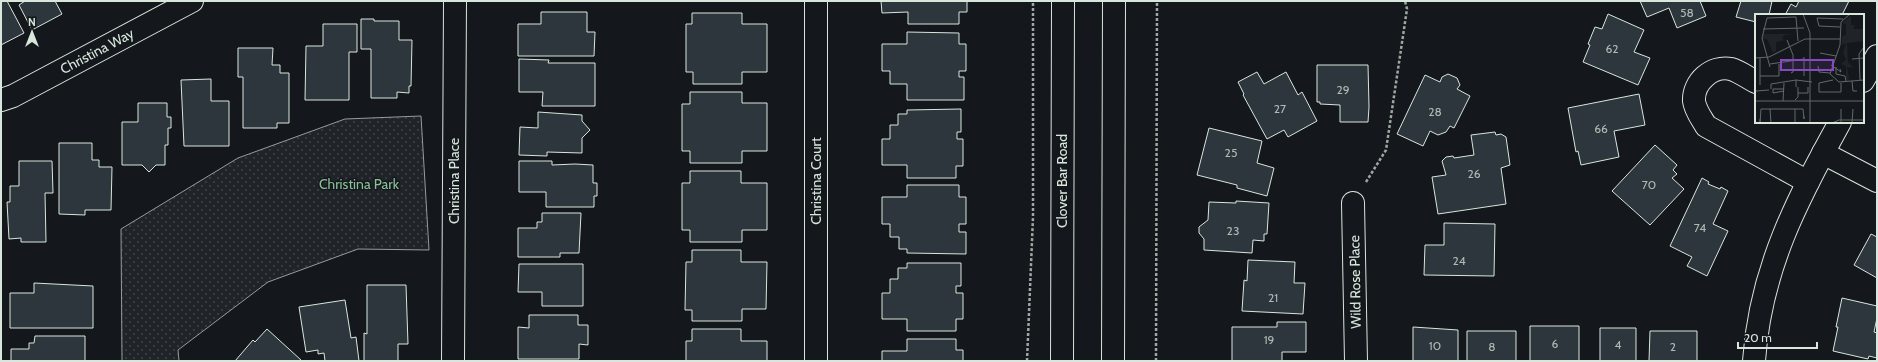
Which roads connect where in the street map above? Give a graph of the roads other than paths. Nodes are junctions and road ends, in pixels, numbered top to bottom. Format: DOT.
graph roads {
  1 [pos="192,1"];
  2 [pos="455,1"];
  3 [pos="816,1"];
  4 [pos="1063,1"];
  5 [pos="1114,1"];
  6 [pos="1877,56"];
  7 [pos="1864,79"];
  8 [pos="1755,81"];
  9 [pos="1,100"];
  10 [pos="1838,123"];
  11 [pos="1823,154"];
  12 [pos="1877,181"];
  13 [pos="1808,182"];
  14 [pos="1354,204"];
  15 [pos="453,361"];
  16 [pos="816,361"];
  17 [pos="1062,361"];
  18 [pos="1113,361"];
  19 [pos="1356,361"];
  20 [pos="1754,361"];
  1 -- 9 [label="street, Christina Way"];
  2 -- 15 [label="street, Christina Place"];
  3 -- 16 [label="street, Christina Court"];
  4 -- 17 [label="street, Clover Bar Road"];
  5 -- 18 [label="street"];
  6 -- 7 [label="street"];
  8 -- 13 [label="street"];
  10 -- 11 [label="street"];
  11 -- 12 [label="street"];
  11 -- 13 [label="street"];
  13 -- 20 [label="street"];
  14 -- 19 [label="street, Wild Rose Place"];
}
